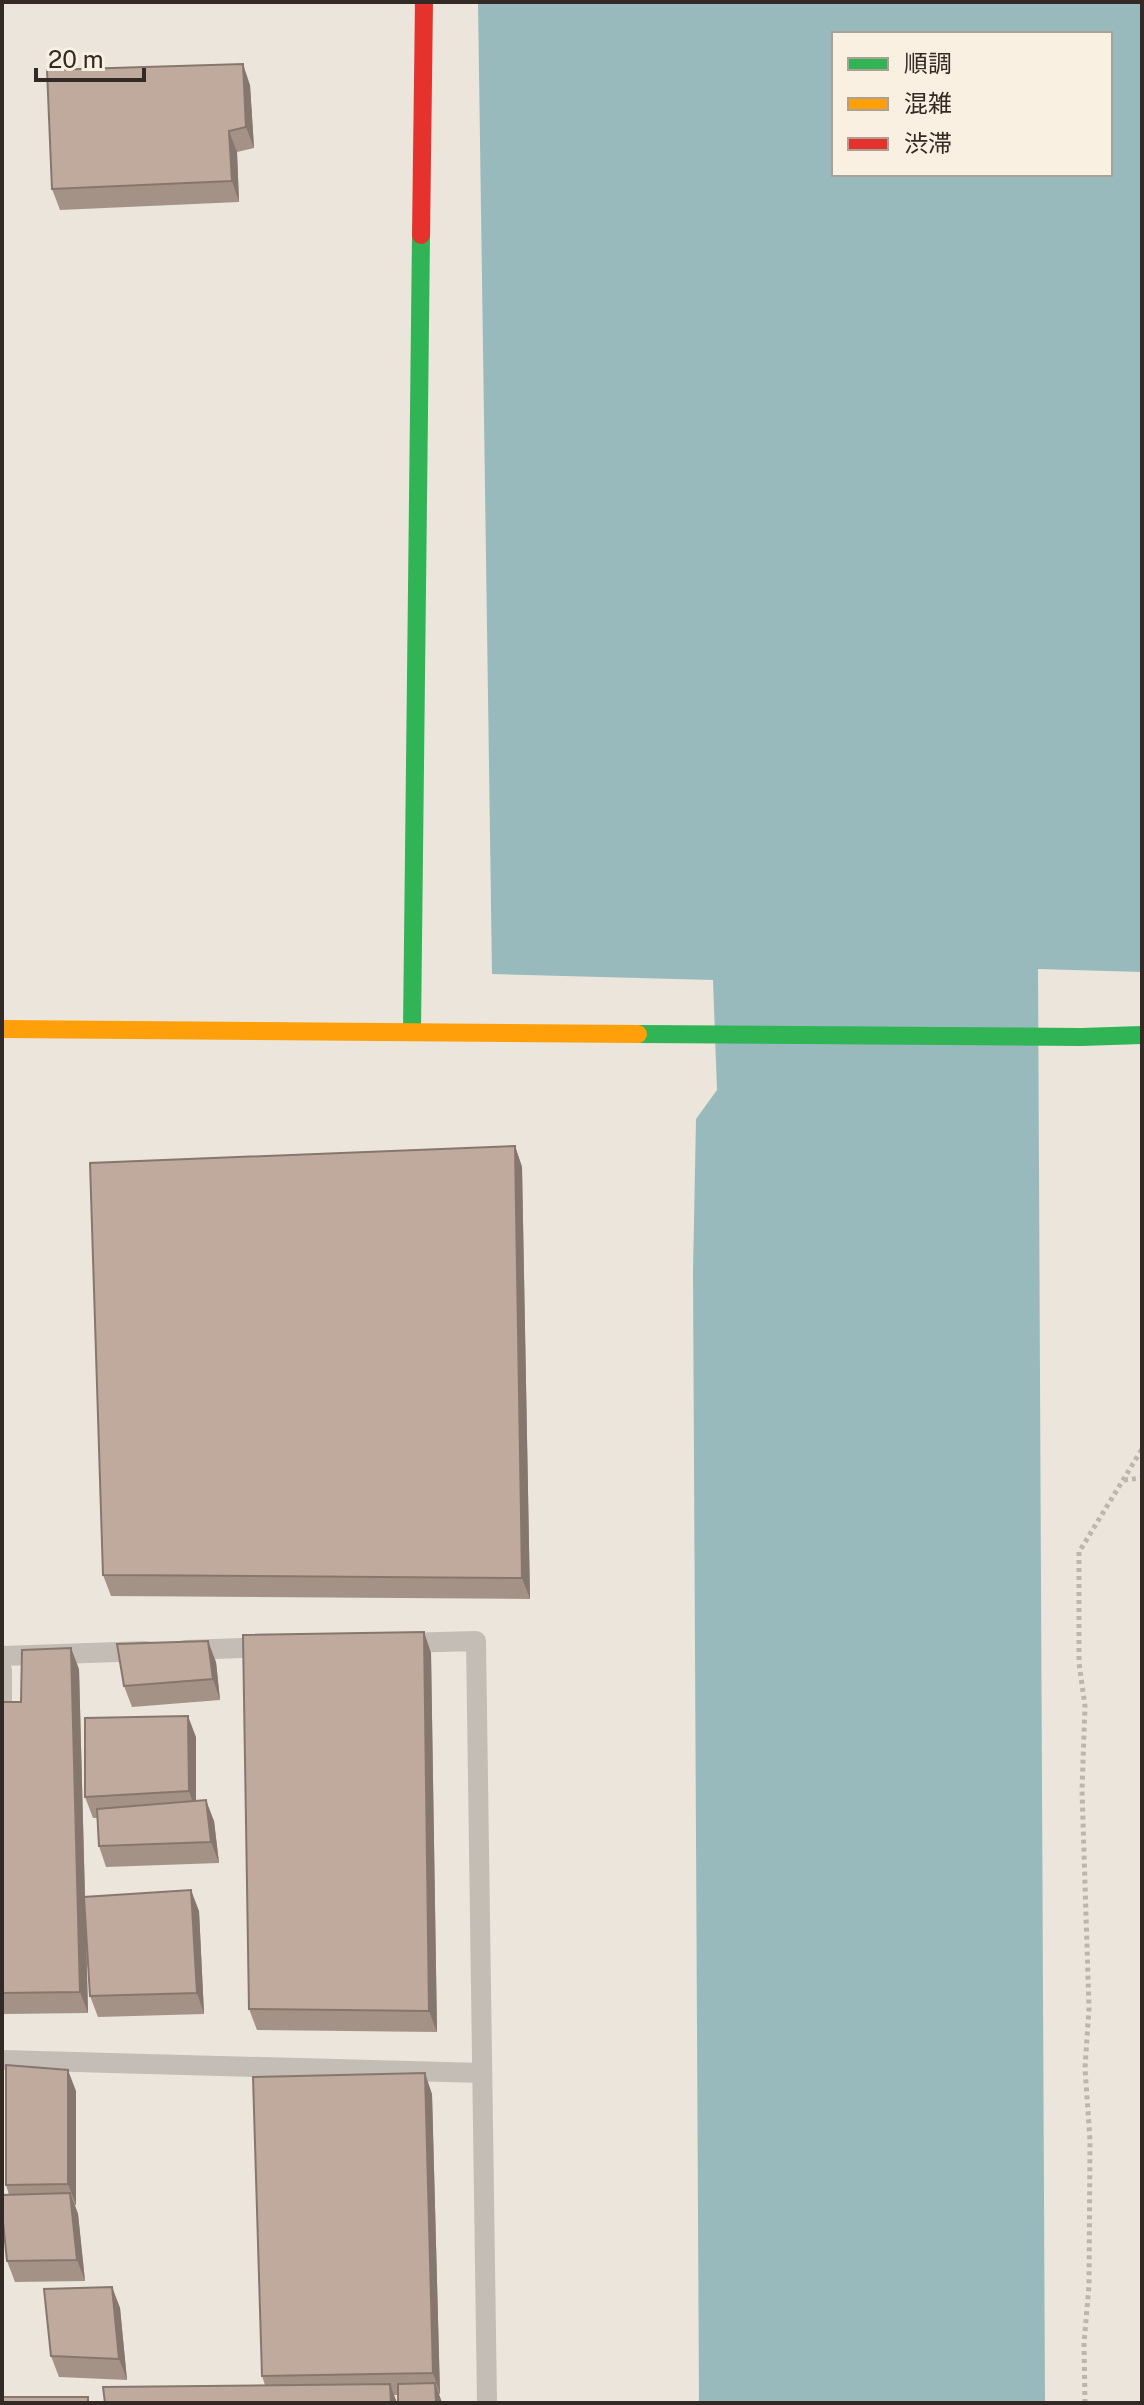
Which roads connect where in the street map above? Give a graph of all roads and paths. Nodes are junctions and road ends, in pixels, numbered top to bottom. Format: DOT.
graph roads {
  1 [pos="424,2"];
  2 [pos="2,1029"];
  3 [pos="412,1031"];
  4 [pos="1142,1035"];
  5 [pos="1142,1449"];
  6 [pos="1142,1478"];
  7 [pos="1123,1480"];
  8 [pos="381,1644"];
  9 [pos="286,1647"];
  10 [pos="2,1656"];
  11 [pos="2,1670"];
  12 [pos="2,1701"];
  13 [pos="2,2060"];
  14 [pos="482,2073"];
  15 [pos="487,2403"];
  16 [pos="1085,2403"];
  1 -- 3 [label="street"];
  2 -- 3 [label="street"];
  3 -- 4 [label="street"];
  5 -- 7 [label="path"];
  6 -- 7 [label="path"];
  7 -- 16 [label="path"];
  8 -- 14 [label="lane"];
  9 -- 10 [label="lane"];
  11 -- 12 [label="lane"];
  13 -- 14 [label="lane"];
  14 -- 15 [label="lane"];
}
